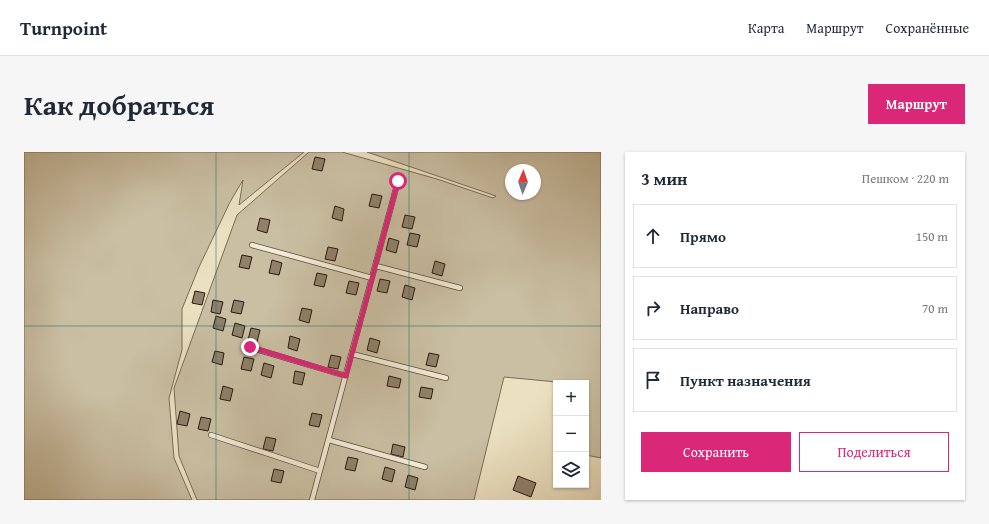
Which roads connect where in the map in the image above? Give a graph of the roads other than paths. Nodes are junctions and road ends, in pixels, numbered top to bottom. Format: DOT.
graph roads {
  1 [pos="398,181"];
  2 [pos="252,245"];
  3 [pos="376,266"];
  4 [pos="372,278"];
  5 [pos="460,288"];
  6 [pos="250,347"];
  7 [pos="352,354"];
  8 [pos="346,376"];
  9 [pos="446,378"];
  10 [pos="211,435"];
  11 [pos="329,440"];
  12 [pos="425,467"];
  13 [pos="320,471"];
  14 [pos="312,500"];
  1 -- 3 [label="lane"];
  2 -- 4 [label="lane"];
  3 -- 4 [label="lane"];
  3 -- 5 [label="lane"];
  4 -- 7 [label="lane"];
  6 -- 8 [label="lane"];
  7 -- 8 [label="lane"];
  7 -- 9 [label="lane"];
  8 -- 11 [label="lane"];
  10 -- 13 [label="lane"];
  11 -- 12 [label="lane"];
  11 -- 13 [label="lane"];
  13 -- 14 [label="lane"];
}
